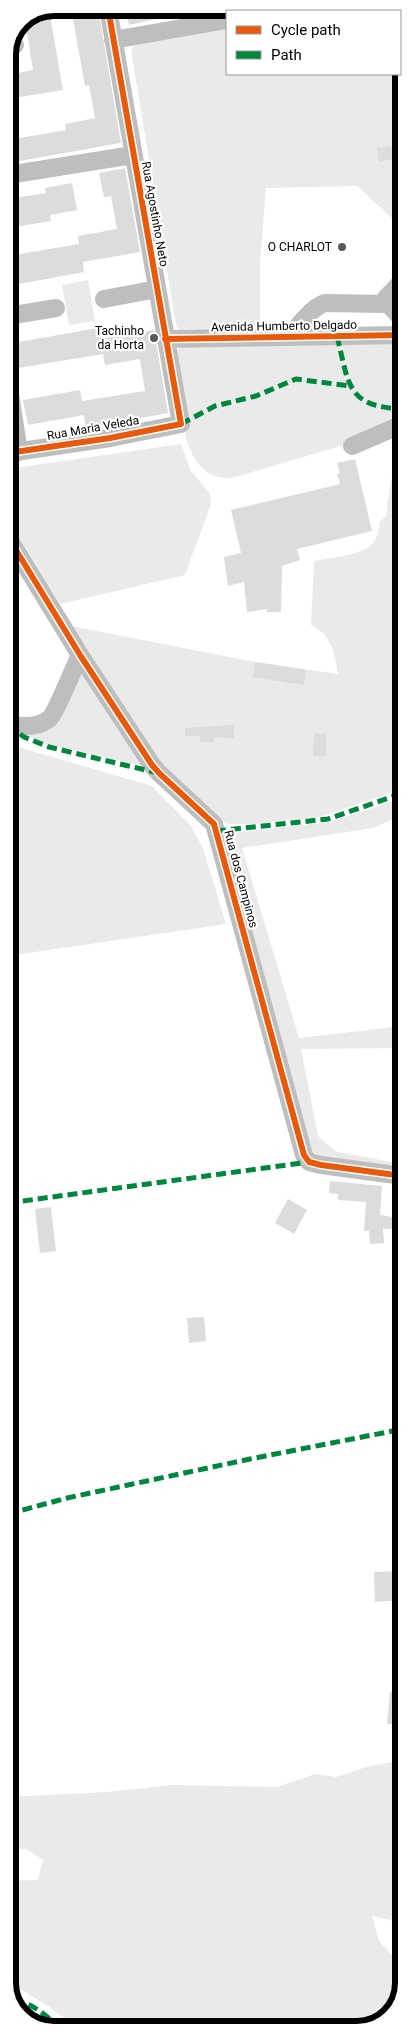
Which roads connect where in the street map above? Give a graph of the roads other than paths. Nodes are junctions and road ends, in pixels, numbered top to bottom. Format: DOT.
graph roads {
  1 [pos="109,16"];
  2 [pos="226,20"];
  3 [pos="113,40"];
  4 [pos="133,155"];
  5 [pos="16,174"];
  6 [pos="156,289"];
  7 [pos="394,289"];
  8 [pos="104,299"];
  9 [pos="384,304"];
  10 [pos="56,308"];
  11 [pos="394,310"];
  12 [pos="16,315"];
  13 [pos="394,335"];
  14 [pos="291,337"];
  15 [pos="165,339"];
  16 [pos="181,424"];
  17 [pos="394,428"];
  18 [pos="352,446"];
  19 [pos="16,452"];
  20 [pos="16,550"];
  21 [pos="80,655"];
  22 [pos="16,726"];
  23 [pos="395,1175"];
  1 -- 3 [label="street, Rua Agostinho Neto"];
  2 -- 3 [label="street"];
  3 -- 4 [label="street, Rua Agostinho Neto"];
  4 -- 5 [label="street"];
  4 -- 6 [label="street, Rua Agostinho Neto"];
  6 -- 8 [label="street"];
  6 -- 15 [label="street, Rua Agostinho Neto"];
  7 -- 9 [label="street"];
  9 -- 11 [label="street"];
  9 -- 14 [label="street"];
  10 -- 12 [label="street"];
  13 -- 14 [label="street, Avenida Humberto Delgado"];
  14 -- 15 [label="street, Avenida Humberto Delgado"];
  15 -- 16 [label="street, Rua Agostinho Neto"];
  16 -- 19 [label="street, Rua Maria Veleda"];
  17 -- 18 [label="street"];
  20 -- 21 [label="street, Rua dos Campinos"];
  21 -- 22 [label="street"];
  21 -- 23 [label="street, Rua dos Campinos"];
}
